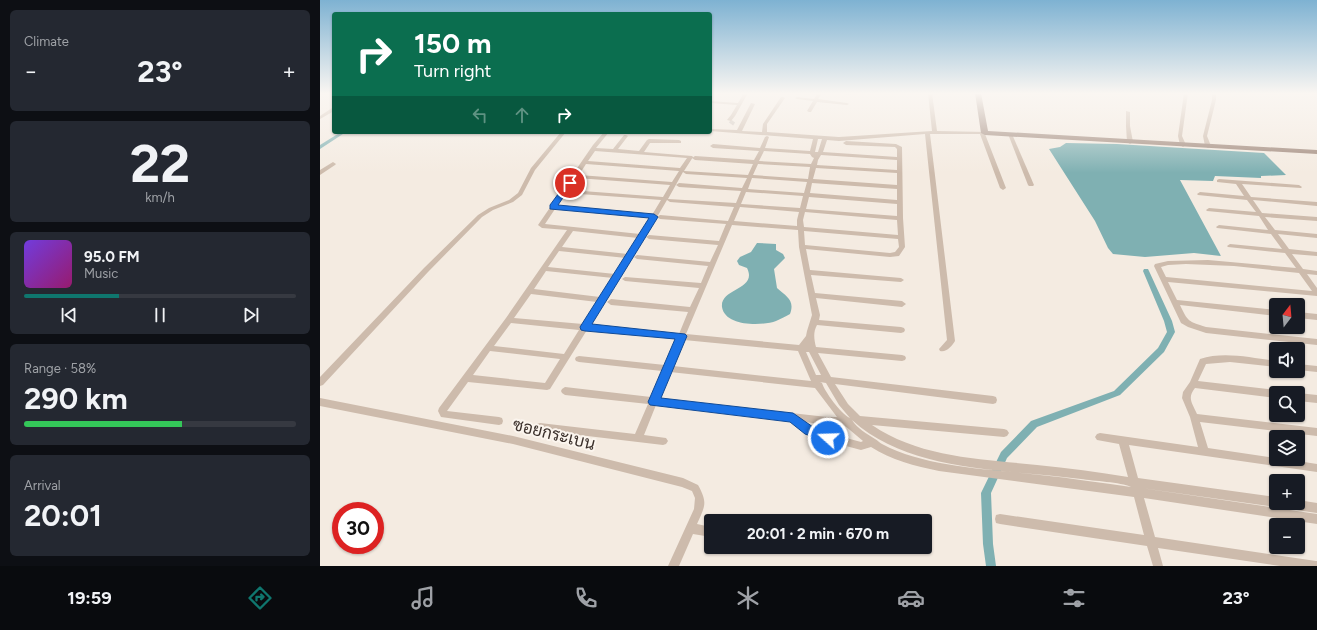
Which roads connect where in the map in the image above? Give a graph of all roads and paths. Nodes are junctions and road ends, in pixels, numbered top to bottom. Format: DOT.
graph roads {
  1 [pos="732,119"];
  2 [pos="745,119"];
  3 [pos="768,119"];
  4 [pos="933,119"];
  5 [pos="982,119"];
  6 [pos="1128,119"];
  7 [pos="1182,119"];
  8 [pos="1209,119"];
  9 [pos="712,130"];
  10 [pos="935,131"];
  11 [pos="723,132"];
  12 [pos="739,132"];
  13 [pos="927,132"];
  14 [pos="984,133"];
  15 [pos="562,134"];
  16 [pos="605,134"];
  17 [pos="1010,134"];
  18 [pos="766,135"];
  19 [pos="626,136"];
  20 [pos="816,137"];
  21 [pos="825,138"];
  22 [pos="808,140"];
  23 [pos="902,141"];
  24 [pos="679,142"];
  25 [pos="834,142"];
  26 [pos="1130,142"];
  27 [pos="1183,145"];
  28 [pos="714,146"];
  29 [pos="887,146"];
  30 [pos="1208,146"];
  31 [pos="594,149"];
  32 [pos="762,149"];
  33 [pos="614,151"];
  34 [pos="1317,152"];
  35 [pos="640,153"];
  36 [pos="820,153"];
  37 [pos="695,158"];
  38 [pos="900,159"];
  39 [pos="814,160"];
  40 [pos="586,162"];
  41 [pos="756,162"];
  42 [pos="333,164"];
  43 [pos="684,171"];
  44 [pos="900,172"];
  45 [pos="320,173"];
  46 [pos="575,176"];
  47 [pos="750,176"];
  48 [pos="810,180"];
  49 [pos="1219,181"];
  50 [pos="1238,182"];
  51 [pos="676,184"];
  52 [pos="1031,185"];
  53 [pos="900,187"];
  54 [pos="1299,187"];
  55 [pos="1003,188"];
  56 [pos="744,190"];
  57 [pos="564,191"];
  58 [pos="806,194"];
  59 [pos="1200,194"];
  60 [pos="1249,198"];
  61 [pos="667,199"];
  62 [pos="900,202"];
  63 [pos="1317,204"];
  64 [pos="738,205"];
  65 [pos="553,207"];
  66 [pos="802,210"];
  67 [pos="1209,210"];
  68 [pos="1260,214"];
  69 [pos="657,217"];
  70 [pos="900,218"];
  71 [pos="1317,219"];
  72 [pos="730,223"];
  73 [pos="1219,227"];
  74 [pos="571,229"];
  75 [pos="800,229"];
  76 [pos="1273,232"];
  77 [pos="645,236"];
  78 [pos="1317,236"];
  79 [pos="902,237"];
  80 [pos="722,243"];
  81 [pos="1230,246"];
  82 [pos="802,247"];
  83 [pos="558,249"];
  84 [pos="1287,251"];
  85 [pos="1317,254"];
  86 [pos="634,256"];
  87 [pos="713,264"];
  88 [pos="544,269"];
  89 [pos="1301,271"];
  90 [pos="807,272"];
  91 [pos="1317,273"];
  92 [pos="617,276"];
  93 [pos="625,278"];
  94 [pos="1163,278"];
  95 [pos="901,280"];
  96 [pos="703,286"];
  97 [pos="528,291"];
  98 [pos="1317,294"];
  99 [pos="812,296"];
  100 [pos="602,300"];
  101 [pos="611,302"];
  102 [pos="1175,302"];
  103 [pos="902,304"];
  104 [pos="693,310"];
  105 [pos="1269,312"];
  106 [pos="1305,316"];
  107 [pos="1317,317"];
  108 [pos="509,320"];
  109 [pos="815,322"];
  110 [pos="585,327"];
  111 [pos="901,330"];
  112 [pos="682,336"];
  113 [pos="810,337"];
  114 [pos="1317,342"];
  115 [pos="488,348"];
  116 [pos="801,348"];
  117 [pos="812,349"];
  118 [pos="943,349"];
  119 [pos="566,357"];
  120 [pos="902,358"];
  121 [pos="579,359"];
  122 [pos="1269,363"];
  123 [pos="668,368"];
  124 [pos="1305,368"];
  125 [pos="1317,369"];
  126 [pos="466,378"];
  127 [pos="828,379"];
  128 [pos="817,382"];
  129 [pos="320,383"];
  130 [pos="1193,384"];
  131 [pos="565,391"];
  132 [pos="1269,393"];
  133 [pos="1305,398"];
  134 [pos="1317,399"];
  135 [pos="993,400"];
  136 [pos="320,402"];
  137 [pos="654,402"];
  138 [pos="1194,417"];
  139 [pos="793,418"];
  140 [pos="858,420"];
  141 [pos="499,421"];
  142 [pos="845,421"];
  143 [pos="540,427"];
  144 [pos="1317,432"];
  145 [pos="1004,433"];
  146 [pos="1100,437"];
  147 [pos="638,438"];
  148 [pos="1122,440"];
  149 [pos="663,441"];
  150 [pos="873,442"];
  151 [pos="1204,452"];
  152 [pos="944,462"];
  153 [pos="1317,468"];
  154 [pos="1060,477"];
  155 [pos="1134,482"];
  156 [pos="1137,493"];
  157 [pos="1269,501"];
  158 [pos="1305,507"];
  159 [pos="1317,508"];
  160 [pos="1304,510"];
  161 [pos="1312,518"];
  162 [pos="1000,519"];
  163 [pos="690,528"];
  164 [pos="704,531"];
  165 [pos="1151,541"];
  166 [pos="673,566"];
  167 [pos="1158,566"];
  168 [pos="1316,566"];
  1 -- 11 [label="street"];
  2 -- 12 [label="street"];
  3 -- 18 [label="street"];
  4 -- 10 [label="street"];
  5 -- 14 [label="street"];
  6 -- 26 [label="street"];
  7 -- 27 [label="street"];
  8 -- 30 [label="street"];
  9 -- 11 [label="street"];
  10 -- 13 [label="street"];
  10 -- 14 [label="street"];
  11 -- 12 [label="street"];
  11 -- 18 [label="street"];
  12 -- 18 [label="street"];
  13 -- 21 [label="street"];
  13 -- 118 [label="street"];
  14 -- 17 [label="street"];
  14 -- 55 [label="street"];
  15 -- 129 [label="street"];
  16 -- 31 [label="street"];
  17 -- 26 [label="street"];
  17 -- 52 [label="street"];
  18 -- 20 [label="street"];
  18 -- 22 [label="street"];
  18 -- 32 [label="street"];
  19 -- 33 [label="street"];
  20 -- 21 [label="street"];
  20 -- 39 [label="street"];
  21 -- 36 [label="street"];
  23 -- 29 [label="street"];
  24 -- 35 [label="street"];
  25 -- 29 [label="street"];
  26 -- 27 [label="street"];
  27 -- 30 [label="street"];
  28 -- 32 [label="street"];
  29 -- 38 [label="street"];
  30 -- 34 [label="street"];
  31 -- 33 [label="street"];
  31 -- 40 [label="street"];
  32 -- 39 [label="street"];
  32 -- 41 [label="street"];
  33 -- 35 [label="street"];
  35 -- 43 [label="street"];
  36 -- 38 [label="street"];
  36 -- 39 [label="street"];
  37 -- 41 [label="street"];
  38 -- 44 [label="street"];
  39 -- 41 [label="street"];
  39 -- 44 [label="street"];
  39 -- 48 [label="street"];
  40 -- 43 [label="street"];
  40 -- 46 [label="street"];
  41 -- 47 [label="street"];
  42 -- 45 [label="street"];
  43 -- 47 [label="street"];
  43 -- 51 [label="street"];
  44 -- 53 [label="street"];
  46 -- 51 [label="street"];
  46 -- 57 [label="street"];
  47 -- 48 [label="street"];
  47 -- 56 [label="street"];
  48 -- 53 [label="street"];
  48 -- 58 [label="street"];
  49 -- 50 [label="street"];
  50 -- 54 [label="street"];
  50 -- 60 [label="street"];
  51 -- 56 [label="street"];
  51 -- 61 [label="street"];
  53 -- 62 [label="street"];
  56 -- 58 [label="street"];
  56 -- 64 [label="street"];
  57 -- 61 [label="street"];
  57 -- 65 [label="street"];
  58 -- 62 [label="street"];
  58 -- 66 [label="street"];
  59 -- 60 [label="street"];
  60 -- 63 [label="street"];
  60 -- 68 [label="street"];
  61 -- 64 [label="street"];
  61 -- 69 [label="street"];
  62 -- 70 [label="street"];
  64 -- 66 [label="street"];
  64 -- 72 [label="street"];
  65 -- 69 [label="street"];
  65 -- 74 [label="street"];
  66 -- 70 [label="street"];
  66 -- 75 [label="street"];
  67 -- 68 [label="street"];
  68 -- 71 [label="street"];
  68 -- 76 [label="street"];
  69 -- 72 [label="street"];
  69 -- 77 [label="street"];
  70 -- 79 [label="street"];
  72 -- 75 [label="street"];
  72 -- 80 [label="street"];
  73 -- 76 [label="street"];
  74 -- 77 [label="street"];
  74 -- 83 [label="street"];
  75 -- 79 [label="street"];
  75 -- 82 [label="street"];
  76 -- 78 [label="street"];
  76 -- 84 [label="street"];
  77 -- 80 [label="street"];
  77 -- 86 [label="street"];
  79 -- 82 [label="street"];
  80 -- 87 [label="street"];
  81 -- 84 [label="street"];
  82 -- 90 [label="street"];
  83 -- 86 [label="street"];
  83 -- 88 [label="street"];
  84 -- 85 [label="street"];
  84 -- 89 [label="street"];
  86 -- 87 [label="street"];
  86 -- 92 [label="street"];
  87 -- 96 [label="street"];
  88 -- 92 [label="street"];
  88 -- 97 [label="street"];
  89 -- 91 [label="street"];
  89 -- 94 [label="street"];
  89 -- 98 [label="street"];
  90 -- 95 [label="street"];
  90 -- 99 [label="street"];
  92 -- 100 [label="street"];
  93 -- 96 [label="street"];
  94 -- 98 [label="street"];
  94 -- 102 [label="street"];
  96 -- 104 [label="street"];
  97 -- 100 [label="street"];
  97 -- 108 [label="street"];
  99 -- 103 [label="street"];
  99 -- 109 [label="street"];
  100 -- 110 [label="street"];
  101 -- 104 [label="street"];
  102 -- 105 [label="street"];
  102 -- 114 [label="street"];
  104 -- 112 [label="street"];
  106 -- 107 [label="street"];
  108 -- 110 [label="street"];
  108 -- 115 [label="street"];
  109 -- 111 [label="street"];
  109 -- 113 [label="street"];
  110 -- 112 [label="street"];
  110 -- 119 [label="street"];
  112 -- 116 [label="street"];
  112 -- 123 [label="street"];
  113 -- 116 [label="street"];
  113 -- 117 [label="street"];
  115 -- 119 [label="street"];
  115 -- 126 [label="street"];
  116 -- 117 [label="street"];
  116 -- 128 [label="street"];
  117 -- 120 [label="street"];
  117 -- 127 [label="street"];
  119 -- 126 [label="street"];
  121 -- 123 [label="street"];
  122 -- 130 [label="street"];
  123 -- 128 [label="street"];
  123 -- 137 [label="street"];
  124 -- 125 [label="street"];
  126 -- 141 [label="street"];
  127 -- 128 [label="street"];
  127 -- 135 [label="street"];
  127 -- 140 [label="street"];
  128 -- 142 [label="street"];
  130 -- 132 [label="street"];
  130 -- 138 [label="street"];
  131 -- 137 [label="street"];
  133 -- 134 [label="street"];
  136 -- 163 [label="street, ซอยกระเบน"];
  137 -- 139 [label="street"];
  137 -- 147 [label="street"];
  138 -- 144 [label="street"];
  138 -- 151 [label="street"];
  139 -- 142 [label="street"];
  139 -- 150 [label="street"];
  140 -- 142 [label="street"];
  140 -- 145 [label="street"];
  140 -- 152 [label="street"];
  142 -- 150 [label="street"];
  143 -- 147 [label="street"];
  146 -- 148 [label="street"];
  147 -- 149 [label="street"];
  148 -- 151 [label="street"];
  148 -- 155 [label="street"];
  150 -- 152 [label="street"];
  151 -- 153 [label="street"];
  152 -- 154 [label="street"];
  154 -- 155 [label="street"];
  154 -- 156 [label="street"];
  155 -- 156 [label="street"];
  155 -- 157 [label="street"];
  156 -- 161 [label="street"];
  156 -- 165 [label="street"];
  158 -- 159 [label="street"];
  160 -- 161 [label="street"];
  162 -- 165 [label="street"];
  163 -- 164 [label="street"];
  163 -- 166 [label="street, ซอยกระเบน"];
  165 -- 167 [label="street"];
  165 -- 168 [label="street"];
}
